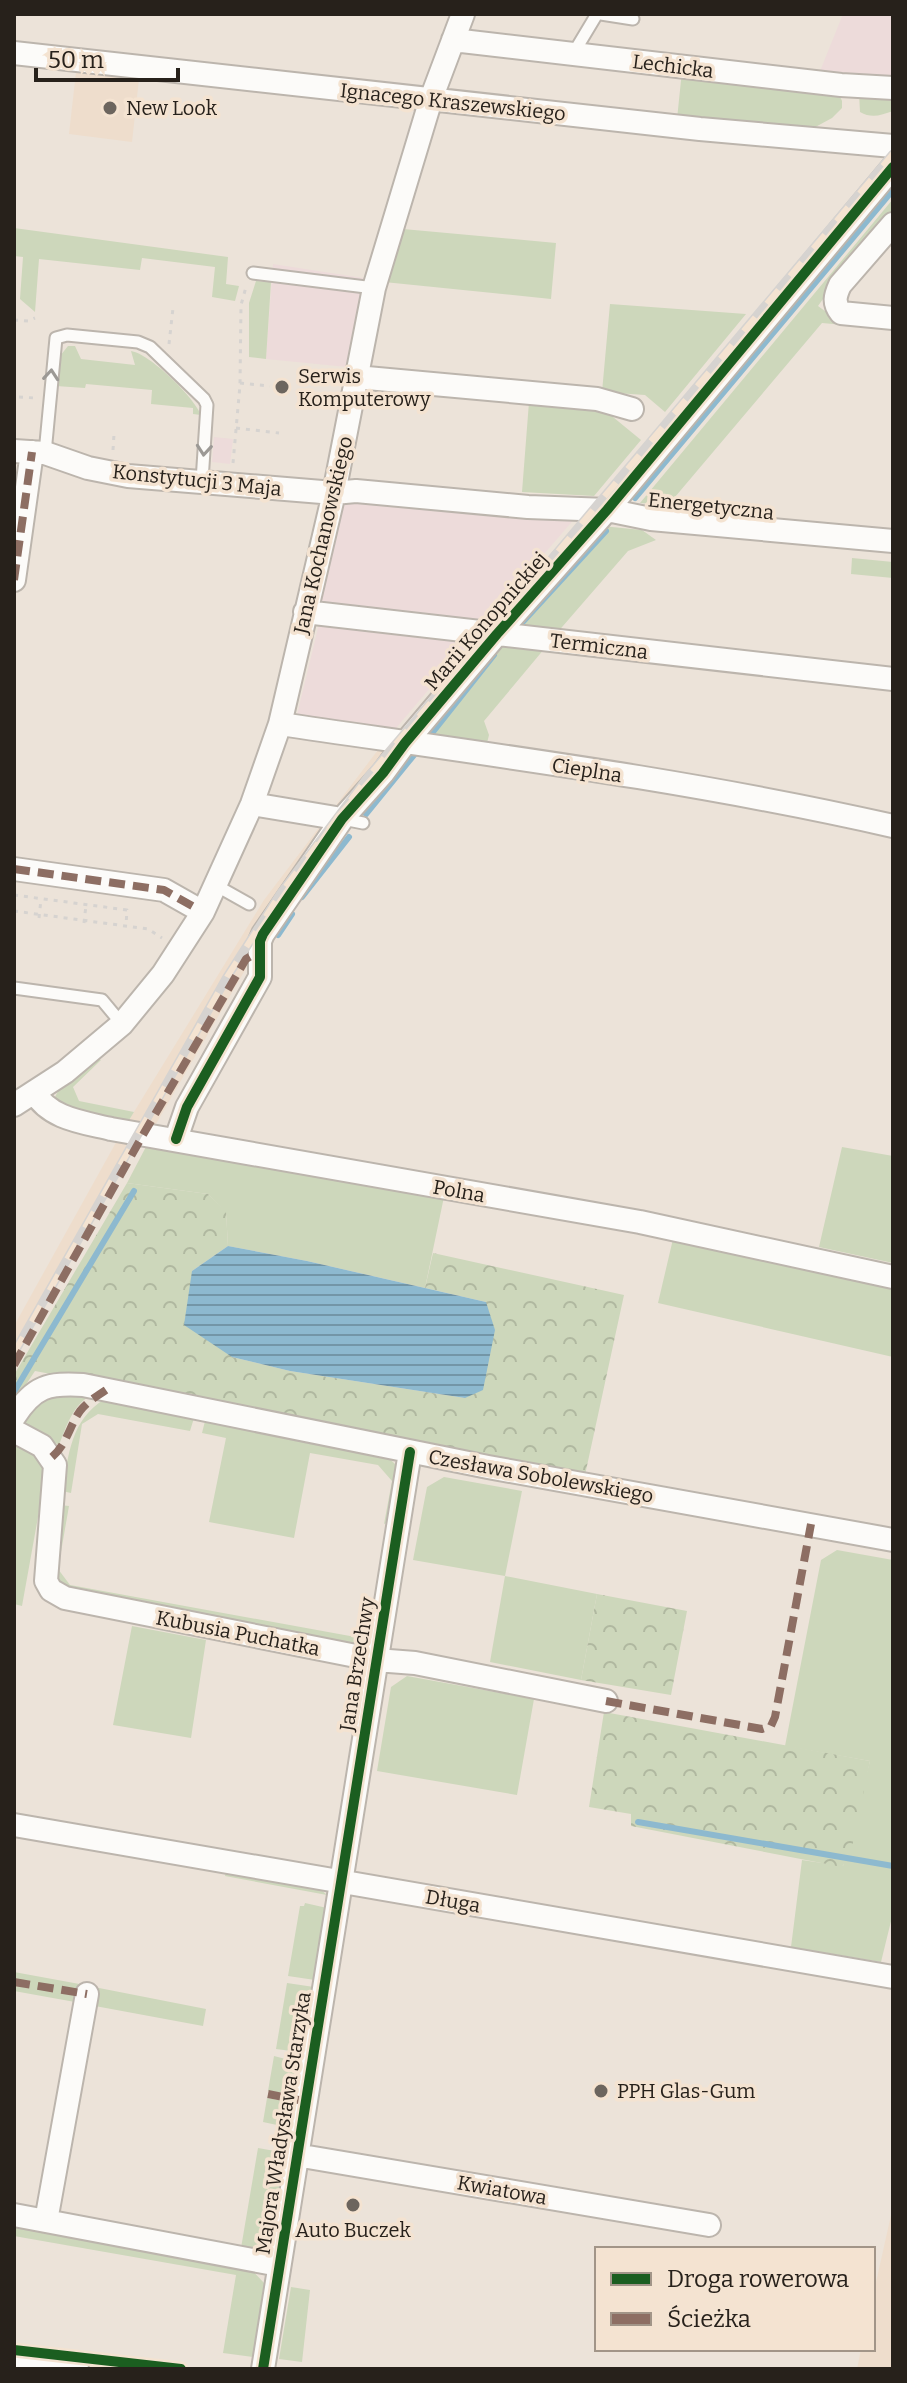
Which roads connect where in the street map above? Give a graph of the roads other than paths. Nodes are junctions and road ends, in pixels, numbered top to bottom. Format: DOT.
graph roads {
  1 [pos="463,14"];
  2 [pos="599,14"];
  3 [pos="633,19"];
  4 [pos="453,40"];
  5 [pos="14,53"];
  6 [pos="573,54"];
  7 [pos="893,88"];
  8 [pos="431,99"];
  9 [pos="893,124"];
  10 [pos="886,145"];
  11 [pos="893,167"];
  12 [pos="893,224"];
  13 [pos="253,273"];
  14 [pos="374,288"];
  15 [pos="893,318"];
  16 [pos="356,377"];
  17 [pos="632,409"];
  18 [pos="30,452"];
  19 [pos="202,481"];
  20 [pos="334,493"];
  21 [pos="607,510"];
  22 [pos="17,527"];
  23 [pos="893,541"];
  24 [pos="14,580"];
  25 [pos="305,612"];
  26 [pos="497,634"];
  27 [pos="893,679"];
  28 [pos="280,724"];
  29 [pos="405,743"];
  30 [pos="252,804"];
  31 [pos="353,821"];
  32 [pos="893,826"];
  33 [pos="14,869"];
  34 [pos="217,886"];
  35 [pos="249,904"];
  36 [pos="199,909"];
  37 [pos="14,988"];
  38 [pos="122,1024"];
  39 [pos="34,1092"];
  40 [pos="14,1105"];
  41 [pos="176,1139"];
  42 [pos="893,1277"];
  43 [pos="14,1417"];
  44 [pos="14,1431"];
  45 [pos="410,1452"];
  46 [pos="893,1540"];
  47 [pos="376,1660"];
  48 [pos="606,1701"];
  49 [pos="14,1825"];
  50 [pos="339,1882"];
  51 [pos="893,1977"];
  52 [pos="87,1994"];
  53 [pos="296,2155"];
  54 [pos="14,2215"];
  55 [pos="46,2221"];
  56 [pos="709,2225"];
  57 [pos="279,2265"];
  58 [pos="14,2363"];
  59 [pos="72,2369"];
  60 [pos="263,2369"];
  1 -- 4 [label="street, Jana Kochanowskiego"];
  2 -- 3 [label="lane"];
  2 -- 6 [label="lane"];
  4 -- 6 [label="street, Lechicka"];
  4 -- 8 [label="street, Jana Kochanowskiego"];
  5 -- 8 [label="street, Ignacego Kraszewskiego"];
  6 -- 7 [label="street, Lechicka"];
  8 -- 10 [label="street, Ignacego Kraszewskiego"];
  8 -- 14 [label="street, Jana Kochanowskiego"];
  9 -- 10 [label="street"];
  11 -- 21 [label="street, Marii Konopnickiej"];
  12 -- 15 [label="street"];
  13 -- 14 [label="lane"];
  14 -- 16 [label="street, Jana Kochanowskiego"];
  16 -- 17 [label="street"];
  16 -- 20 [label="street, Jana Kochanowskiego"];
  18 -- 19 [label="street, Konstytucji 3 Maja"];
  18 -- 19 [label="lane, one-way"];
  18 -- 22 [label="street"];
  19 -- 20 [label="street, Konstytucji 3 Maja"];
  20 -- 21 [label="street, Energetyczna"];
  20 -- 25 [label="street, Jana Kochanowskiego"];
  21 -- 23 [label="street, Energetyczna"];
  21 -- 26 [label="street, Marii Konopnickiej"];
  22 -- 24 [label="street"];
  25 -- 26 [label="street, Termiczna"];
  25 -- 28 [label="street, Jana Kochanowskiego"];
  26 -- 27 [label="street, Termiczna"];
  26 -- 29 [label="street, Marii Konopnickiej"];
  28 -- 29 [label="street, Cieplna"];
  28 -- 30 [label="street, Jana Kochanowskiego"];
  29 -- 31 [label="street, Marii Konopnickiej"];
  29 -- 32 [label="street, Cieplna"];
  30 -- 31 [label="street"];
  30 -- 34 [label="street, Jana Kochanowskiego"];
  31 -- 41 [label="street, Marii Konopnickiej"];
  33 -- 36 [label="street"];
  34 -- 35 [label="lane"];
  34 -- 36 [label="street, Jana Kochanowskiego"];
  36 -- 38 [label="street"];
  37 -- 38 [label="lane"];
  38 -- 39 [label="street"];
  39 -- 40 [label="street"];
  39 -- 41 [label="street, Polna"];
  41 -- 42 [label="street, Polna"];
  43 -- 45 [label="street, Czesława Sobolewskiego"];
  44 -- 47 [label="street, Kubusia Puchatka"];
  45 -- 46 [label="street, Czesława Sobolewskiego"];
  45 -- 47 [label="street, Jana Brzechwy"];
  47 -- 48 [label="street, Kubusia Puchatka"];
  47 -- 50 [label="street, Jana Brzechwy"];
  49 -- 50 [label="street, Długa"];
  50 -- 51 [label="street, Długa"];
  50 -- 53 [label="street, Majora Władysława Starzyka"];
  52 -- 55 [label="street"];
  53 -- 56 [label="street, Kwiatowa"];
  53 -- 57 [label="street, Majora Władysława Starzyka"];
  54 -- 55 [label="street"];
  55 -- 57 [label="street"];
  57 -- 60 [label="street, Majora Władysława Starzyka"];
  58 -- 59 [label="street"];
}
